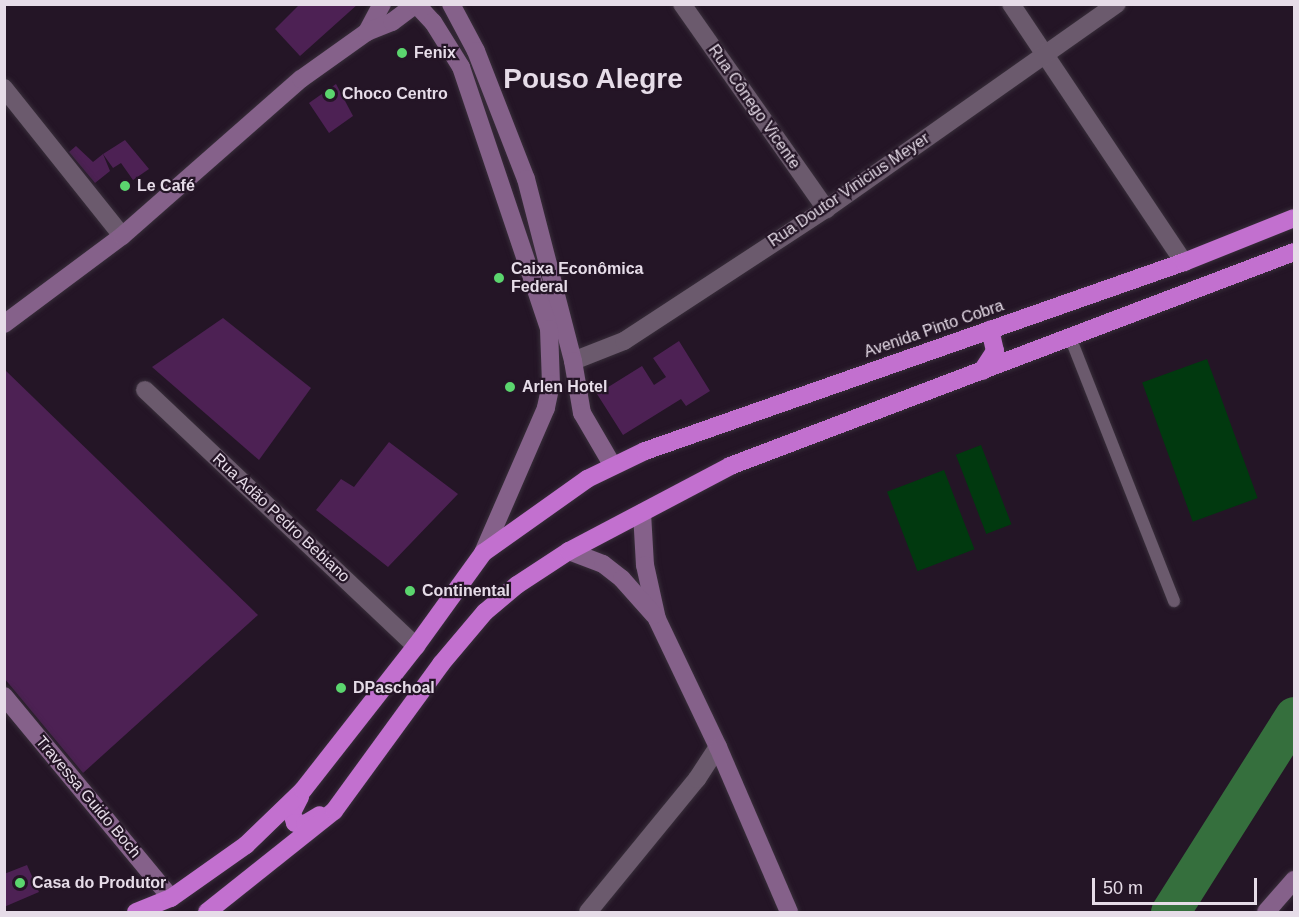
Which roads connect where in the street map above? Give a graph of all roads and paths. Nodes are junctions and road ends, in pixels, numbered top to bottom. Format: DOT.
graph roads {
  1 [pos="382,4"];
  2 [pos="416,4"];
  3 [pos="451,4"];
  4 [pos="682,4"];
  5 [pos="1011,4"];
  6 [pos="1117,4"];
  7 [pos="367,32"];
  8 [pos="1047,54"];
  9 [pos="4,88"];
  10 [pos="826,209"];
  11 [pos="1294,218"];
  12 [pos="122,236"];
  13 [pos="1294,252"];
  14 [pos="1184,262"];
  15 [pos="4,324"];
  16 [pos="990,330"];
  17 [pos="1070,337"];
  18 [pos="573,362"];
  19 [pos="982,370"];
  20 [pos="145,390"];
  21 [pos="613,466"];
  22 [pos="642,513"];
  23 [pos="569,551"];
  24 [pos="483,553"];
  25 [pos="1174,601"];
  26 [pos="657,619"];
  27 [pos="417,646"];
  28 [pos="4,696"];
  29 [pos="718,747"];
  30 [pos="303,790"];
  31 [pos="347,793"];
  32 [pos="1294,880"];
  33 [pos="171,898"];
  34 [pos="136,912"];
  35 [pos="207,912"];
  36 [pos="588,912"];
  37 [pos="789,912"];
  38 [pos="1266,912"];
  1 -- 7 [label="main road"];
  2 -- 7 [label="main road"];
  2 -- 24 [label="main road"];
  3 -- 18 [label="main road"];
  4 -- 10 [label="street, Rua Cônego Vicente"];
  5 -- 8 [label="street"];
  6 -- 8 [label="street, Rua Doutor Vinicius Meyer"];
  7 -- 12 [label="main road"];
  8 -- 10 [label="street, Rua Doutor Vinicius Meyer"];
  8 -- 14 [label="street"];
  9 -- 12 [label="street"];
  10 -- 18 [label="street, Rua Doutor Vinicius Meyer"];
  11 -- 14 [label="highway, Avenida Pinto Cobra"];
  12 -- 15 [label="main road"];
  13 -- 17 [label="highway"];
  14 -- 16 [label="highway, Avenida Pinto Cobra"];
  16 -- 19 [label="highway"];
  16 -- 21 [label="highway, Avenida Pinto Cobra"];
  17 -- 19 [label="highway"];
  17 -- 25 [label="lane"];
  18 -- 21 [label="main road"];
  19 -- 22 [label="highway"];
  20 -- 27 [label="street, Rua Adão Pedro Bebiano"];
  21 -- 24 [label="highway, Avenida Pinto Cobra"];
  22 -- 23 [label="highway"];
  22 -- 26 [label="main road"];
  23 -- 26 [label="main road"];
  23 -- 31 [label="highway"];
  24 -- 27 [label="highway, Avenida Pinto Cobra"];
  26 -- 29 [label="main road"];
  27 -- 30 [label="highway, Avenida Pinto Cobra"];
  28 -- 33 [label="main road, Travessa Guido Boch"];
  29 -- 36 [label="street"];
  29 -- 37 [label="main road"];
  30 -- 31 [label="highway"];
  30 -- 33 [label="highway"];
  31 -- 35 [label="highway"];
  32 -- 38 [label="main road"];
  33 -- 34 [label="highway"];
}
